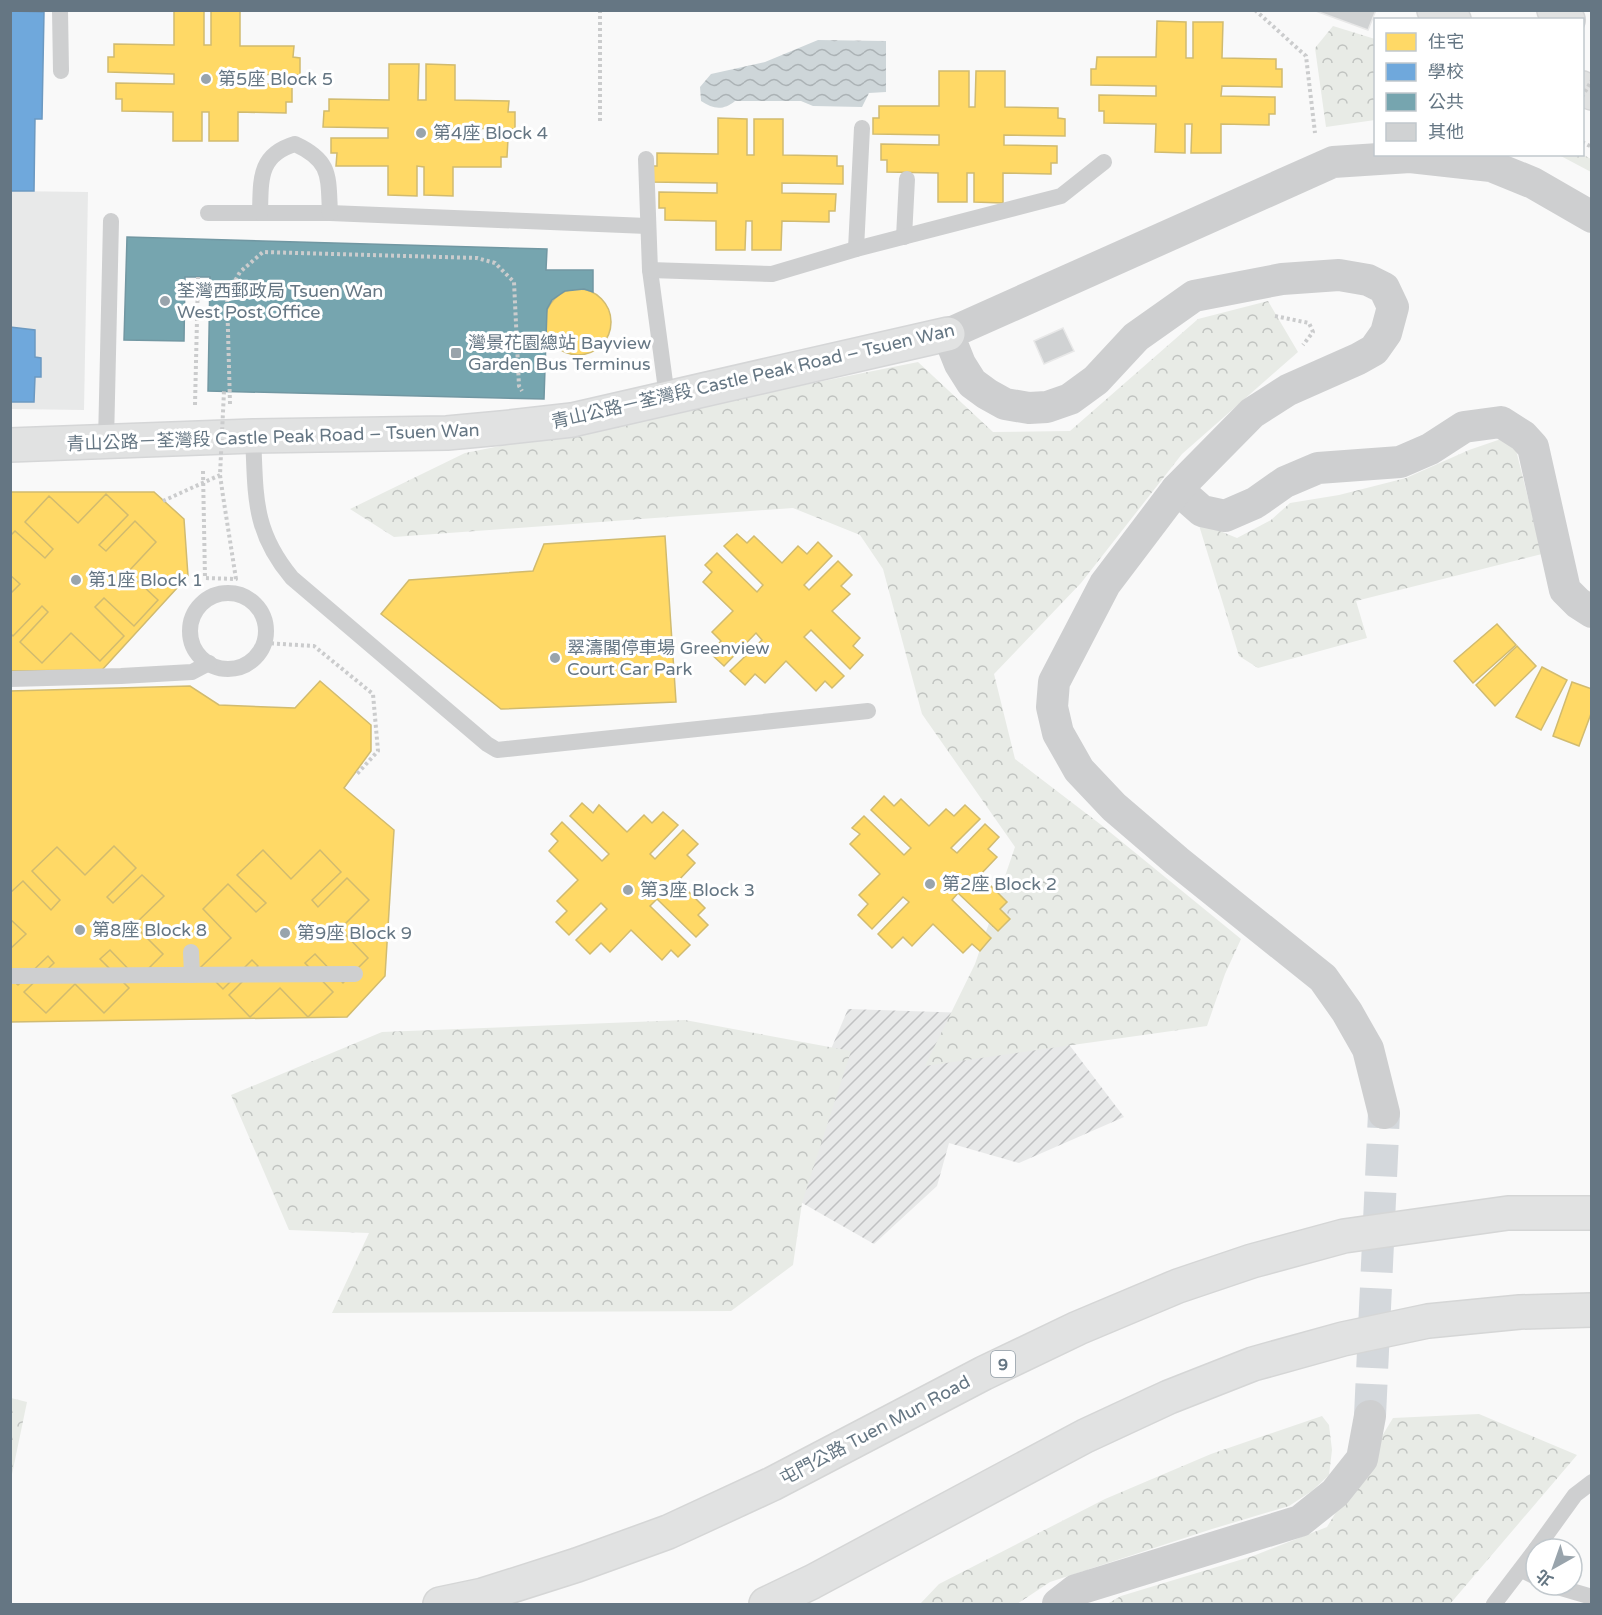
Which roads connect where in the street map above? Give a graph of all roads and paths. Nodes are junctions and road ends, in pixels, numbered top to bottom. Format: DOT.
graph roads {
  1 [pos="60,10"];
  2 [pos="600,10"];
  3 [pos="1255,10"];
  4 [pos="1434,10"];
  5 [pos="1450,18"];
  6 [pos="61,71"];
  7 [pos="1592,80"];
  8 [pos="1584,94"];
  9 [pos="600,121"];
  10 [pos="862,128"];
  11 [pos="1316,137"];
  12 [pos="646,159"];
  13 [pos="1104,162"];
  14 [pos="907,179"];
  15 [pos="208,213"];
  16 [pos="260,213"];
  17 [pos="330,213"];
  18 [pos="1592,217"];
  19 [pos="111,221"];
  20 [pos="648,226"];
  21 [pos="904,237"];
  22 [pos="856,249"];
  23 [pos="650,270"];
  24 [pos="198,277"];
  25 [pos="1266,315"];
  26 [pos="948,334"];
  27 [pos="1300,349"];
  28 [pos="224,391"];
  29 [pos="523,394"];
  30 [pos="667,397"];
  31 [pos="195,405"];
  32 [pos="230,405"];
  33 [pos="253,436"];
  34 [pos="106,442"];
  35 [pos="10,445"];
  36 [pos="203,468"];
  37 [pos="220,475"];
  38 [pos="1177,489"];
  39 [pos="163,501"];
  40 [pos="1592,612"];
  41 [pos="265,643"];
  42 [pos="209,663"];
  43 [pos="10,679"];
  44 [pos="868,711"];
  45 [pos="357,774"];
  46 [pos="191,952"];
  47 [pos="355,974"];
  48 [pos="192,975"];
  49 [pos="10,976"];
  50 [pos="1384,1113"];
  51 [pos="1592,1213"];
  52 [pos="1592,1310"];
  53 [pos="1370,1416"];
  54 [pos="1592,1482"];
  55 [pos="1545,1537"];
  56 [pos="1524,1578"];
  57 [pos="440,1605"];
  58 [pos="766,1605"];
  59 [pos="1058,1605"];
  60 [pos="1494,1605"];
  1 -- 6 [label="lane"];
  2 -- 9 [label="path"];
  3 -- 11 [label="path"];
  4 -- 5 [label="main road"];
  7 -- 8 [label="path, bridge"];
  10 -- 22 [label="lane"];
  12 -- 20 [label="lane"];
  13 -- 21 [label="lane"];
  14 -- 21 [label="lane"];
  15 -- 16 [label="lane"];
  16 -- 17 [label="lane"];
  16 -- 17 [label="lane"];
  17 -- 20 [label="lane"];
  18 -- 26 [label="street, 青山公路－荃灣段 Castle Peak Road – Tsuen Wan"];
  19 -- 34 [label="lane"];
  20 -- 23 [label="lane"];
  21 -- 22 [label="lane"];
  22 -- 23 [label="lane"];
  23 -- 30 [label="lane"];
  24 -- 31 [label="path"];
  25 -- 27 [label="path"];
  26 -- 30 [label="main road, 青山公路－荃灣段 Castle Peak Road – Tsuen Wan"];
  26 -- 38 [label="street"];
  28 -- 37 [label="path, bridge"];
  29 -- 32 [label="path"];
  30 -- 33 [label="main road, 青山公路－荃灣段 Castle Peak Road – Tsuen Wan"];
  33 -- 34 [label="main road, 青山公路－荃灣段 Castle Peak Road – Tsuen Wan"];
  33 -- 44 [label="lane"];
  34 -- 35 [label="main road, 青山公路－荃灣段 Castle Peak Road – Tsuen Wan"];
  36 -- 37 [label="path, bridge"];
  37 -- 39 [label="path, bridge"];
  38 -- 40 [label="street"];
  38 -- 50 [label="street"];
  41 -- 42 [label="lane"];
  41 -- 42 [label="lane"];
  41 -- 45 [label="path"];
  42 -- 43 [label="lane"];
  46 -- 48 [label="lane"];
  47 -- 48 [label="lane"];
  48 -- 49 [label="lane"];
  51 -- 57 [label="main road, 屯門公路 Tuen Mun Road / 9"];
  52 -- 58 [label="main road"];
  53 -- 59 [label="street"];
  54 -- 55 [label="lane"];
  56 -- 60 [label="lane"];
}
